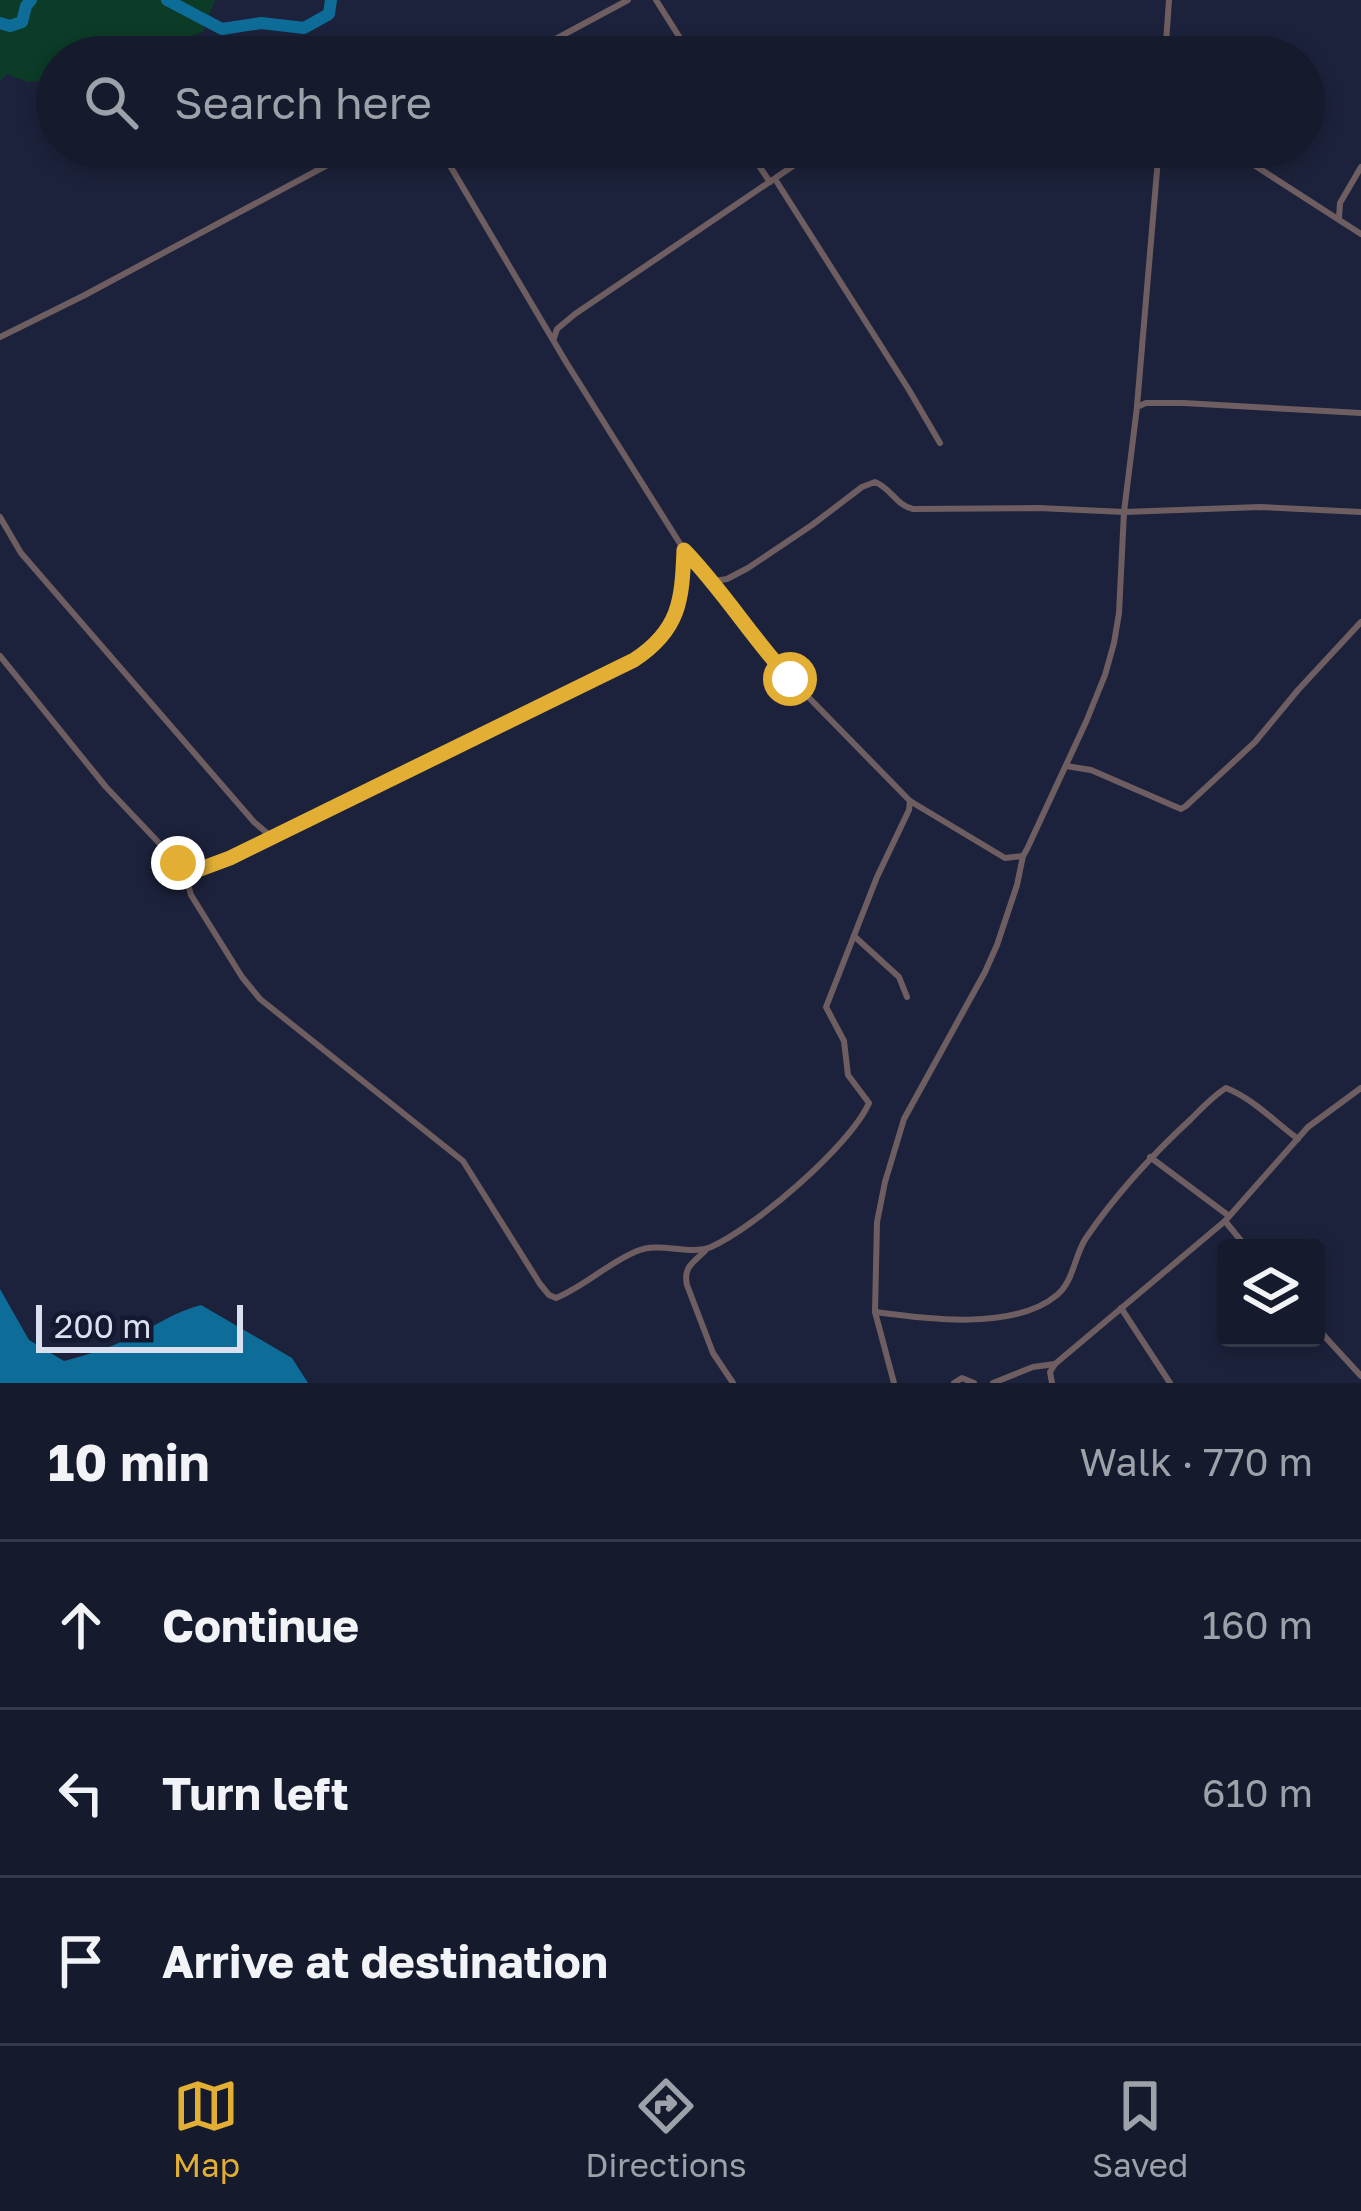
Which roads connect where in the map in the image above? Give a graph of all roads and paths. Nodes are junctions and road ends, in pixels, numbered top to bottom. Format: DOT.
graph roads {
  1 [pos="628,0"];
  2 [pos="656,0"];
  3 [pos="1169,0"];
  4 [pos="561,36"];
  5 [pos="679,36"];
  6 [pos="1166,36"];
  7 [pos="1361,167"];
  8 [pos="322,168"];
  9 [pos="452,168"];
  10 [pos="763,168"];
  11 [pos="789,168"];
  12 [pos="1157,168"];
  13 [pos="1259,168"];
  14 [pos="772,180"];
  15 [pos="1339,220"];
  16 [pos="1361,234"];
  17 [pos="0,337"];
  18 [pos="554,338"];
  19 [pos="1137,407"];
  20 [pos="1361,413"];
  21 [pos="940,443"];
  22 [pos="1124,512"];
  23 [pos="1361,512"];
  24 [pos="0,517"];
  25 [pos="684,550"];
  26 [pos="714,581"];
  27 [pos="1361,622"];
  28 [pos="0,656"];
  29 [pos="1066,766"];
  30 [pos="910,801"];
  31 [pos="273,838"];
  32 [pos="1023,856"];
  33 [pos="189,870"];
  34 [pos="854,936"];
  35 [pos="907,997"];
  36 [pos="1361,1088"];
  37 [pos="1298,1139"];
  38 [pos="1150,1157"];
  39 [pos="1228,1219"];
  40 [pos="1241,1239"];
  41 [pos="708,1249"];
  42 [pos="1121,1308"];
  43 [pos="875,1312"];
  44 [pos="1325,1338"];
  45 [pos="1055,1364"];
  46 [pos="1361,1376"];
  47 [pos="733,1383"];
  48 [pos="894,1383"];
  49 [pos="954,1383"];
  50 [pos="974,1383"];
  51 [pos="994,1383"];
  52 [pos="1052,1383"];
  53 [pos="1170,1383"];
  1 -- 4 [label="street"];
  2 -- 5 [label="street"];
  3 -- 6 [label="street"];
  7 -- 15 [label="street"];
  8 -- 17 [label="street"];
  9 -- 18 [label="street"];
  10 -- 14 [label="street"];
  11 -- 14 [label="street"];
  12 -- 19 [label="street"];
  13 -- 15 [label="street"];
  14 -- 18 [label="street"];
  14 -- 21 [label="street"];
  15 -- 16 [label="street"];
  18 -- 25 [label="street"];
  19 -- 20 [label="street"];
  19 -- 22 [label="street"];
  22 -- 23 [label="street"];
  22 -- 26 [label="street"];
  22 -- 29 [label="street"];
  24 -- 31 [label="street"];
  25 -- 26 [label="street"];
  25 -- 31 [label="street"];
  26 -- 30 [label="street"];
  27 -- 29 [label="street"];
  28 -- 33 [label="street"];
  29 -- 32 [label="street"];
  30 -- 32 [label="street"];
  30 -- 34 [label="street"];
  31 -- 33 [label="street"];
  32 -- 43 [label="street"];
  33 -- 41 [label="street"];
  34 -- 35 [label="street"];
  34 -- 41 [label="street"];
  36 -- 37 [label="street"];
  37 -- 38 [label="street"];
  37 -- 39 [label="street"];
  38 -- 39 [label="street"];
  38 -- 43 [label="street"];
  39 -- 40 [label="street"];
  39 -- 42 [label="street"];
  41 -- 47 [label="street"];
  42 -- 45 [label="street"];
  42 -- 53 [label="street"];
  43 -- 48 [label="street"];
  44 -- 46 [label="street"];
  45 -- 51 [label="street"];
  45 -- 52 [label="street"];
  49 -- 50 [label="street"];
}
